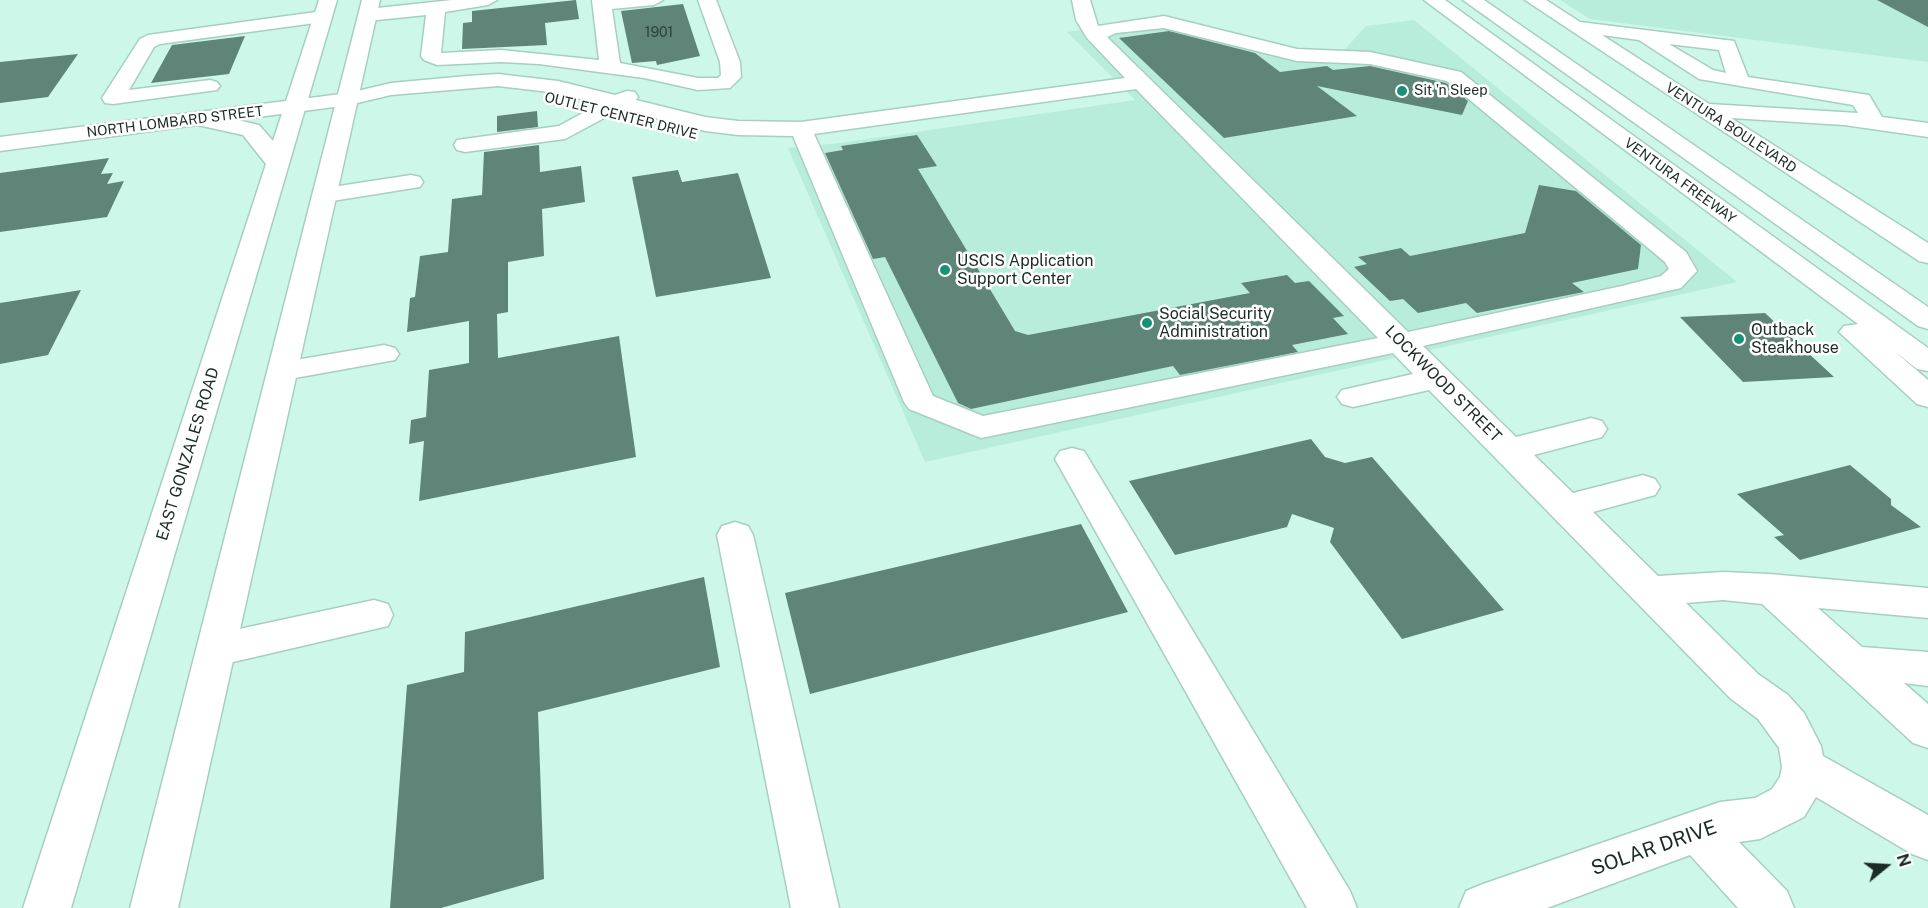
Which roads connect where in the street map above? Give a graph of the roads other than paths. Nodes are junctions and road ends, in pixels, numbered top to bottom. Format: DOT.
graph roads {
  1 [pos="489,0"];
  2 [pos="654,0"];
  3 [pos="707,0"];
  4 [pos="1081,0"];
  5 [pos="1433,0"];
  6 [pos="1472,0"];
  7 [pos="1534,0"];
  8 [pos="601,3"];
  9 [pos="369,8"];
  10 [pos="436,8"];
  11 [pos="325,9"];
  12 [pos="1575,27"];
  13 [pos="1640,34"];
  14 [pos="1096,38"];
  15 [pos="1548,53"];
  16 [pos="610,66"];
  17 [pos="663,77"];
  18 [pos="1739,82"];
  19 [pos="210,86"];
  20 [pos="1144,87"];
  21 [pos="166,92"];
  22 [pos="350,99"];
  23 [pos="1861,100"];
  24 [pos="296,106"];
  25 [pos="609,106"];
  26 [pos="1702,110"];
  27 [pos="1928,110"];
  28 [pos="1802,115"];
  29 [pos="201,119"];
  30 [pos="1874,122"];
  31 [pos="148,125"];
  32 [pos="1928,130"];
  33 [pos="802,134"];
  34 [pos="0,144"];
  35 [pos="465,145"];
  36 [pos="1928,151"];
  37 [pos="278,165"];
  38 [pos="1747,178"];
  39 [pos="411,182"];
  40 [pos="1693,190"];
  41 [pos="326,195"];
  42 [pos="1928,255"];
  43 [pos="1928,293"];
  44 [pos="1928,302"];
  45 [pos="1928,320"];
  46 [pos="1401,342"];
  47 [pos="384,354"];
  48 [pos="1928,362"];
  49 [pos="284,371"];
  50 [pos="1437,378"];
  51 [pos="1353,397"];
  52 [pos="1928,397"];
  53 [pos="1590,429"];
  54 [pos="1509,450"];
  55 [pos="1072,459"];
  56 [pos="1643,487"];
  57 [pos="1566,507"];
  58 [pos="735,534"];
  59 [pos="1769,588"];
  60 [pos="1650,591"];
  61 [pos="1928,603"];
  62 [pos="374,615"];
  63 [pos="216,650"];
  64 [pos="1851,662"];
  65 [pos="1928,669"];
  66 [pos="1928,730"];
  67 [pos="1804,767"];
  68 [pos="1698,831"];
  69 [pos="1928,839"];
  70 [pos="47,908"];
  71 [pos="154,908"];
  72 [pos="815,908"];
  73 [pos="1333,908"];
  74 [pos="1483,908"];
  75 [pos="1770,908"];
  1 -- 10 [label="main road"];
  2 -- 8 [label="main road"];
  3 -- 17 [label="main road"];
  4 -- 14 [label="main road, LOCKWOOD STREET"];
  5 -- 40 [label="main road, VENTURA FREEWAY"];
  6 -- 15 [label="main road, VENTURA FREEWAY"];
  7 -- 12 [label="main road, VENTURA BOULEVARD"];
  8 -- 16 [label="main road"];
  9 -- 10 [label="main road"];
  9 -- 22 [label="main road"];
  10 -- 16 [label="main road"];
  11 -- 21 [label="main road"];
  11 -- 24 [label="main road, EAST GONZALES ROAD"];
  12 -- 13 [label="main road"];
  12 -- 26 [label="main road, VENTURA BOULEVARD"];
  13 -- 18 [label="main road"];
  13 -- 18 [label="main road"];
  14 -- 20 [label="main road, LOCKWOOD STREET"];
  14 -- 46 [label="main road"];
  15 -- 38 [label="main road"];
  15 -- 45 [label="main road, VENTURA FREEWAY"];
  16 -- 17 [label="main road"];
  17 -- 25 [label="main road"];
  18 -- 23 [label="main road"];
  19 -- 21 [label="main road"];
  20 -- 33 [label="main road, OUTLET CENTER DRIVE"];
  20 -- 46 [label="main road, LOCKWOOD STREET"];
  21 -- 31 [label="main road"];
  22 -- 24 [label="main road, NORTH LOMBARD STREET"];
  22 -- 25 [label="main road, OUTLET CENTER DRIVE"];
  22 -- 41 [label="main road"];
  23 -- 27 [label="main road"];
  23 -- 30 [label="main road"];
  24 -- 29 [label="main road, NORTH LOMBARD STREET"];
  24 -- 37 [label="main road, EAST GONZALES ROAD"];
  25 -- 33 [label="main road, OUTLET CENTER DRIVE"];
  25 -- 35 [label="main road"];
  26 -- 28 [label="main road"];
  26 -- 42 [label="main road, VENTURA BOULEVARD"];
  28 -- 30 [label="main road"];
  28 -- 36 [label="main road"];
  29 -- 31 [label="main road, NORTH LOMBARD STREET"];
  29 -- 37 [label="main road"];
  30 -- 32 [label="main road"];
  31 -- 34 [label="main road, NORTH LOMBARD STREET"];
  33 -- 46 [label="main road"];
  37 -- 70 [label="main road, EAST GONZALES ROAD"];
  38 -- 43 [label="main road"];
  38 -- 44 [label="main road"];
  39 -- 41 [label="main road"];
  40 -- 48 [label="main road, VENTURA FREEWAY"];
  40 -- 52 [label="main road"];
  41 -- 49 [label="main road"];
  46 -- 50 [label="main road, LOCKWOOD STREET"];
  47 -- 49 [label="main road"];
  49 -- 63 [label="main road"];
  50 -- 51 [label="main road"];
  50 -- 54 [label="main road, LOCKWOOD STREET"];
  53 -- 54 [label="main road"];
  54 -- 57 [label="main road, LOCKWOOD STREET"];
  55 -- 73 [label="main road"];
  56 -- 57 [label="main road"];
  57 -- 60 [label="main road, LOCKWOOD STREET"];
  58 -- 72 [label="main road"];
  59 -- 60 [label="main road"];
  59 -- 61 [label="main road"];
  59 -- 64 [label="main road"];
  60 -- 67 [label="main road, LOCKWOOD STREET"];
  62 -- 63 [label="main road"];
  63 -- 71 [label="main road"];
  64 -- 65 [label="main road"];
  64 -- 66 [label="main road"];
  67 -- 68 [label="main road, SOLAR DRIVE"];
  67 -- 69 [label="main road"];
  68 -- 74 [label="main road, SOLAR DRIVE"];
  68 -- 75 [label="main road"];
}
